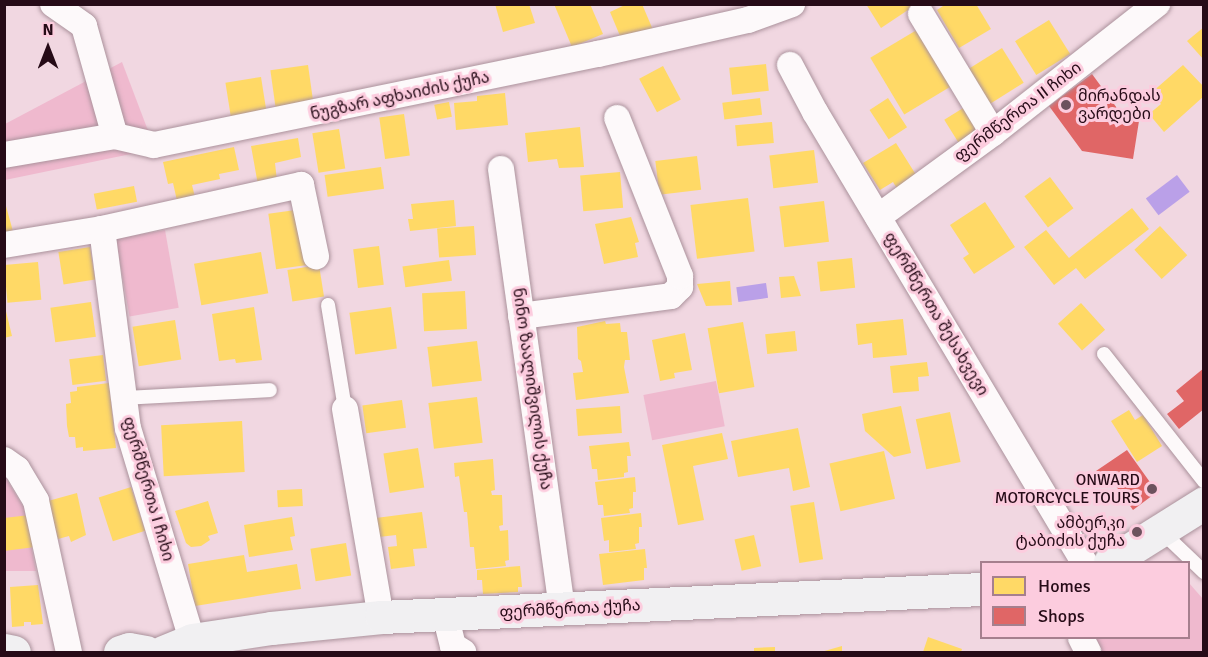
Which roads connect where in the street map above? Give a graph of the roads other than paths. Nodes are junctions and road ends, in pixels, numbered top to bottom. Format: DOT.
graph roads {
  1 [pos="53,4"];
  2 [pos="792,4"];
  3 [pos="1157,4"];
  4 [pos="921,14"];
  5 [pos="790,65"];
  6 [pos="617,118"];
  7 [pos="993,133"];
  8 [pos="115,136"];
  9 [pos="4,155"];
  10 [pos="501,169"];
  11 [pos="878,217"];
  12 [pos="102,229"];
  13 [pos="4,245"];
  14 [pos="316,256"];
  15 [pos="328,305"];
  16 [pos="521,316"];
  17 [pos="1104,354"];
  18 [pos="270,390"];
  19 [pos="124,399"];
  20 [pos="345,409"];
  21 [pos="4,460"];
  22 [pos="1203,481"];
  23 [pos="1203,503"];
  24 [pos="1160,530"];
  25 [pos="1083,561"];
  26 [pos="1112,561"];
  27 [pos="1203,572"];
  28 [pos="980,589"];
  29 [pos="562,609"];
  30 [pos="445,614"];
  31 [pos="381,617"];
  32 [pos="178,648"];
  33 [pos="4,650"];
  34 [pos="14,652"];
  35 [pos="69,652"];
  36 [pos="120,652"];
  37 [pos="146,652"];
  38 [pos="463,652"];
  1 -- 8 [label="street"];
  2 -- 8 [label="street, ნუგზარ აფხაიძის ქუჩა"];
  3 -- 7 [label="street, ფერმწერთა II ჩიხი"];
  4 -- 7 [label="street"];
  5 -- 11 [label="street, ფერმწერთა შესახვევი"];
  6 -- 16 [label="street"];
  7 -- 11 [label="street, ფერმწერთა II ჩიხი"];
  8 -- 9 [label="street, ნუგზარ აფხაიძის ქუჩა"];
  10 -- 16 [label="street, ნინო ზაალიშვილის ქუჩა"];
  11 -- 25 [label="street, ფერმწერთა შესახვევი"];
  12 -- 13 [label="street"];
  12 -- 14 [label="street"];
  12 -- 19 [label="street, ფერმწერთა I ჩიხი"];
  15 -- 20 [label="lane"];
  16 -- 29 [label="street, ნინო ზაალიშვილის ქუჩა"];
  17 -- 22 [label="lane"];
  18 -- 19 [label="lane"];
  19 -- 32 [label="street, ფერმწერთა I ჩიხი"];
  20 -- 31 [label="street"];
  21 -- 35 [label="street"];
  23 -- 24 [label="street"];
  24 -- 26 [label="street"];
  24 -- 27 [label="lane"];
  28 -- 29 [label="street, ფერმწერთა ქუჩა"];
  29 -- 30 [label="street, ფერმწერთა ქუჩა"];
  30 -- 31 [label="street, ფერმწერთა ქუჩა"];
  30 -- 38 [label="street"];
  31 -- 32 [label="street, ფერმწერთა ქუჩა"];
  33 -- 34 [label="street"];
  36 -- 37 [label="street"];
}
